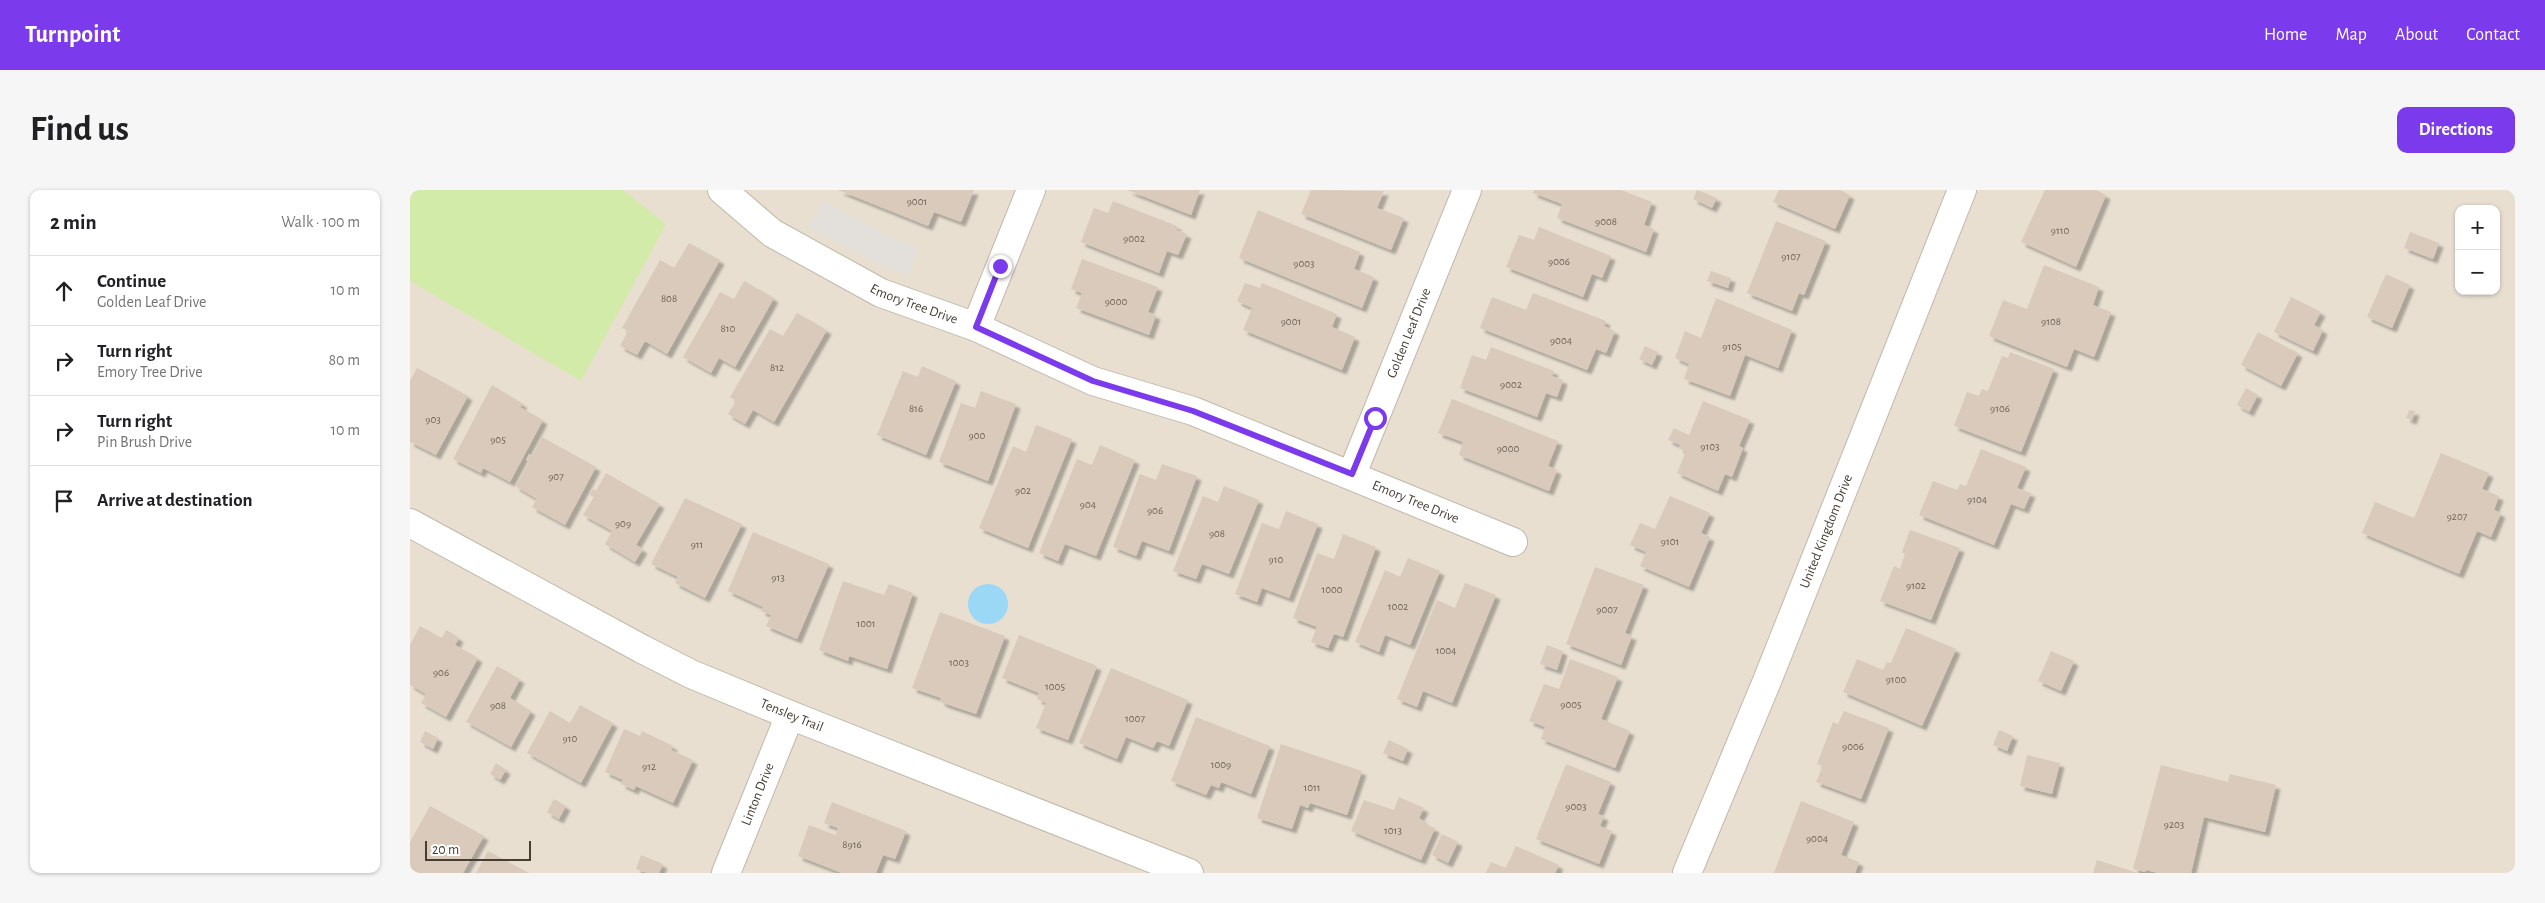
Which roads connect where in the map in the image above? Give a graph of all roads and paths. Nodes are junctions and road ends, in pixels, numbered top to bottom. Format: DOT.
graph roads {
  1 [pos="722,190"];
  2 [pos="1031,190"];
  3 [pos="1467,190"];
  4 [pos="1962,190"];
  5 [pos="976,327"];
  6 [pos="1352,474"];
  7 [pos="410,523"];
  8 [pos="1513,542"];
  9 [pos="790,715"];
  10 [pos="726,873"];
  11 [pos="1188,873"];
  12 [pos="1688,873"];
  1 -- 5 [label="street, Emory Tree Drive"];
  2 -- 5 [label="street"];
  3 -- 6 [label="street, Golden Leaf Drive"];
  4 -- 12 [label="street, United Kingdom Drive"];
  5 -- 6 [label="street, Emory Tree Drive"];
  6 -- 8 [label="street, Emory Tree Drive"];
  7 -- 9 [label="street, Tensley Trail"];
  9 -- 10 [label="street, Linton Drive"];
  9 -- 11 [label="street, Tensley Trail"];
}
